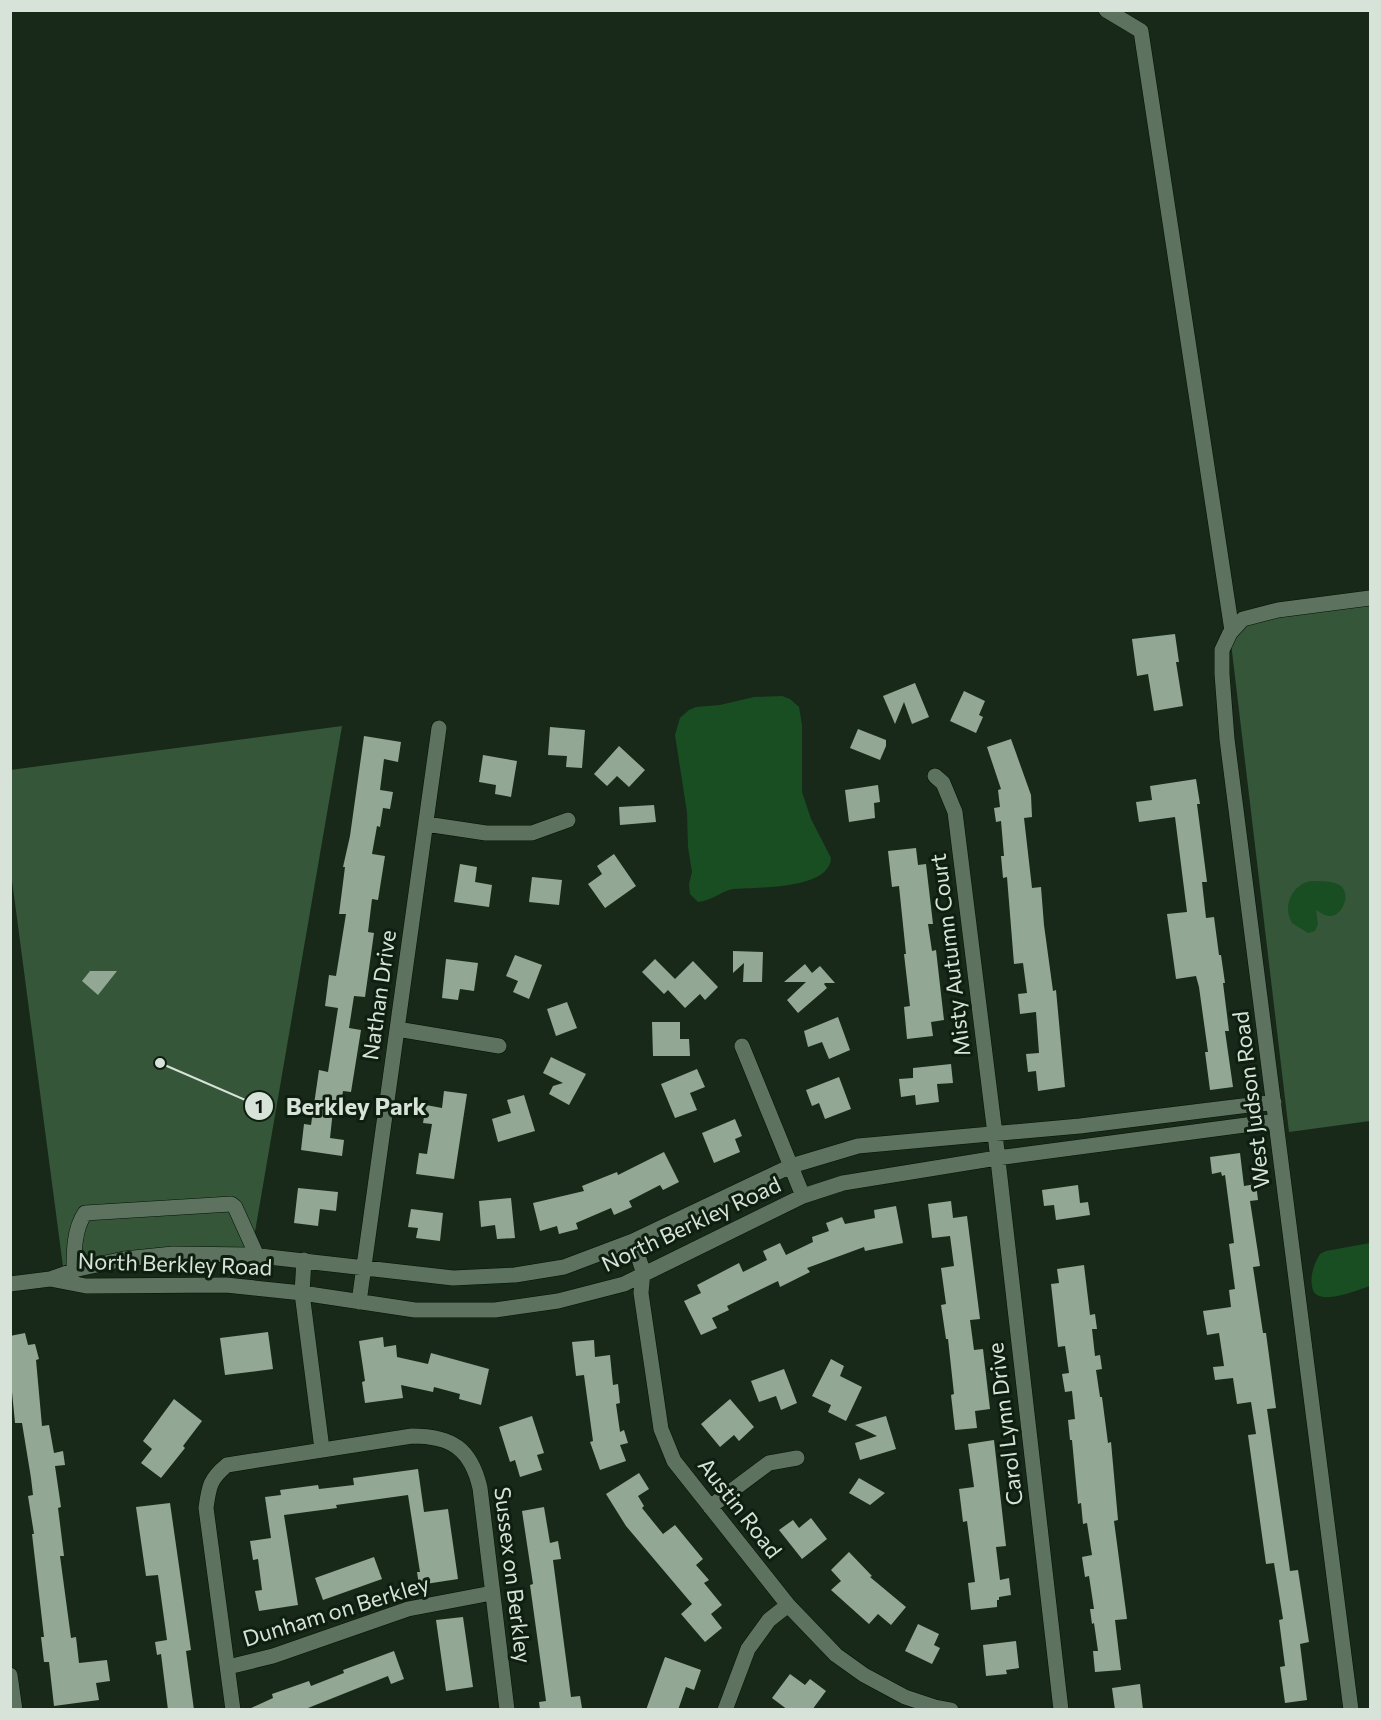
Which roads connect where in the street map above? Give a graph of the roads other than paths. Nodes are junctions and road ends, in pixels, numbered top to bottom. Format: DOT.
graph roads {
  1 [pos="1106,10"];
  2 [pos="1371,598"];
  3 [pos="1232,631"];
  4 [pos="439,728"];
  5 [pos="935,776"];
  6 [pos="568,820"];
  7 [pos="426,824"];
  8 [pos="397,1029"];
  9 [pos="499,1046"];
  10 [pos="742,1046"];
  11 [pos="1274,1102"];
  12 [pos="1276,1121"];
  13 [pos="995,1134"];
  14 [pos="997,1158"];
  15 [pos="791,1166"];
  16 [pos="803,1196"];
  17 [pos="633,1241"];
  18 [pos="257,1256"];
  19 [pos="304,1260"];
  20 [pos="364,1268"];
  21 [pos="74,1270"];
  22 [pos="643,1275"];
  23 [pos="50,1279"];
  24 [pos="10,1284"];
  25 [pos="302,1293"];
  26 [pos="359,1302"];
  27 [pos="322,1449"];
  28 [pos="797,1458"];
  29 [pos="710,1507"];
  30 [pos="492,1593"];
  31 [pos="788,1605"];
  32 [pos="228,1667"];
  33 [pos="10,1675"];
  34 [pos="15,1710"];
  35 [pos="233,1710"];
  36 [pos="507,1710"];
  37 [pos="725,1710"];
  38 [pos="951,1710"];
  39 [pos="1061,1710"];
  40 [pos="1351,1710"];
  1 -- 3 [label="street"];
  2 -- 3 [label="street"];
  3 -- 11 [label="street, West Judson Road"];
  4 -- 7 [label="street, Nathan Drive"];
  5 -- 13 [label="street, Misty Autumn Court"];
  6 -- 7 [label="street"];
  7 -- 8 [label="street, Nathan Drive"];
  8 -- 9 [label="street"];
  8 -- 20 [label="street, Nathan Drive"];
  10 -- 15 [label="street"];
  11 -- 12 [label="street, West Judson Road"];
  11 -- 13 [label="street, North Berkley Road"];
  12 -- 14 [label="street, North Berkley Road"];
  12 -- 40 [label="street, West Judson Road"];
  13 -- 14 [label="street, Carol Lynn Drive"];
  13 -- 15 [label="street, North Berkley Road"];
  14 -- 16 [label="street, North Berkley Road"];
  14 -- 39 [label="street, Carol Lynn Drive"];
  15 -- 16 [label="street"];
  15 -- 17 [label="street, North Berkley Road"];
  16 -- 22 [label="street, North Berkley Road"];
  17 -- 20 [label="street, North Berkley Road"];
  17 -- 22 [label="street, Austin Road"];
  18 -- 19 [label="street, North Berkley Road"];
  18 -- 21 [label="street, North Berkley Road"];
  18 -- 21 [label="street"];
  19 -- 20 [label="street, North Berkley Road"];
  19 -- 25 [label="street"];
  20 -- 26 [label="street, Nathan Drive"];
  21 -- 23 [label="street, North Berkley Road"];
  22 -- 26 [label="street, North Berkley Road"];
  22 -- 29 [label="street, Austin Road"];
  23 -- 24 [label="street, North Berkley Road"];
  23 -- 25 [label="street, North Berkley Road"];
  25 -- 26 [label="street, North Berkley Road"];
  25 -- 27 [label="street"];
  27 -- 30 [label="street, Sussex on Berkley"];
  27 -- 32 [label="street, Sussex on Berkley"];
  28 -- 29 [label="street"];
  29 -- 31 [label="street, Austin Road"];
  30 -- 32 [label="street, Dunham on Berkley"];
  30 -- 36 [label="street, Sussex on Berkley"];
  31 -- 37 [label="street"];
  31 -- 38 [label="street, Austin Road"];
  32 -- 35 [label="street, Sussex on Berkley"];
  33 -- 34 [label="street"];
}
